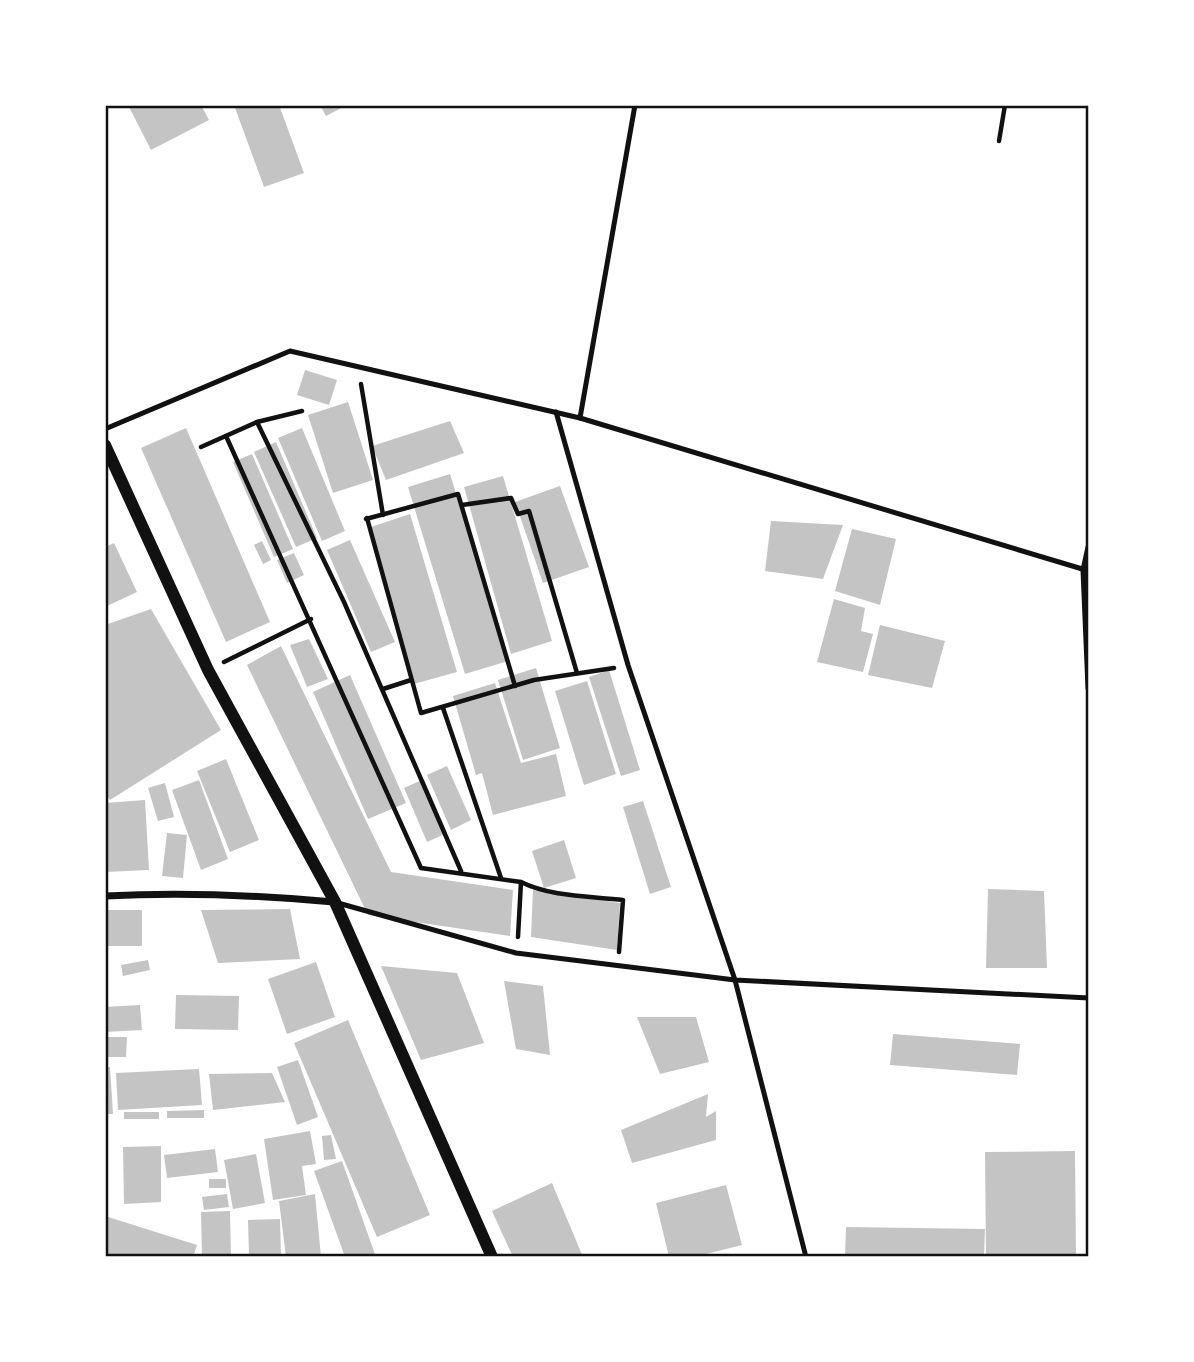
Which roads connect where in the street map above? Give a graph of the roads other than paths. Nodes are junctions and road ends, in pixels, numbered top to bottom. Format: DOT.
graph roads {
  1 [pos="635,105"];
  2 [pos="556,412"];
  3 [pos="580,418"];
  4 [pos="105,429"];
  5 [pos="105,445"];
  6 [pos="1089,547"];
  7 [pos="1087,570"];
  8 [pos="1089,688"];
  9 [pos="105,896"];
  10 [pos="335,902"];
  11 [pos="735,980"];
  12 [pos="1089,998"];
  13 [pos="492,1257"];
  14 [pos="806,1257"];
  1 -- 3 [label="lane"];
  2 -- 3 [label="lane"];
  2 -- 4 [label="lane"];
  2 -- 11 [label="lane"];
  3 -- 7 [label="lane"];
  5 -- 10 [label="street"];
  6 -- 7 [label="street"];
  7 -- 8 [label="street"];
  9 -- 10 [label="street"];
  10 -- 11 [label="lane"];
  10 -- 13 [label="street"];
  11 -- 12 [label="lane"];
  11 -- 14 [label="lane"];
}
